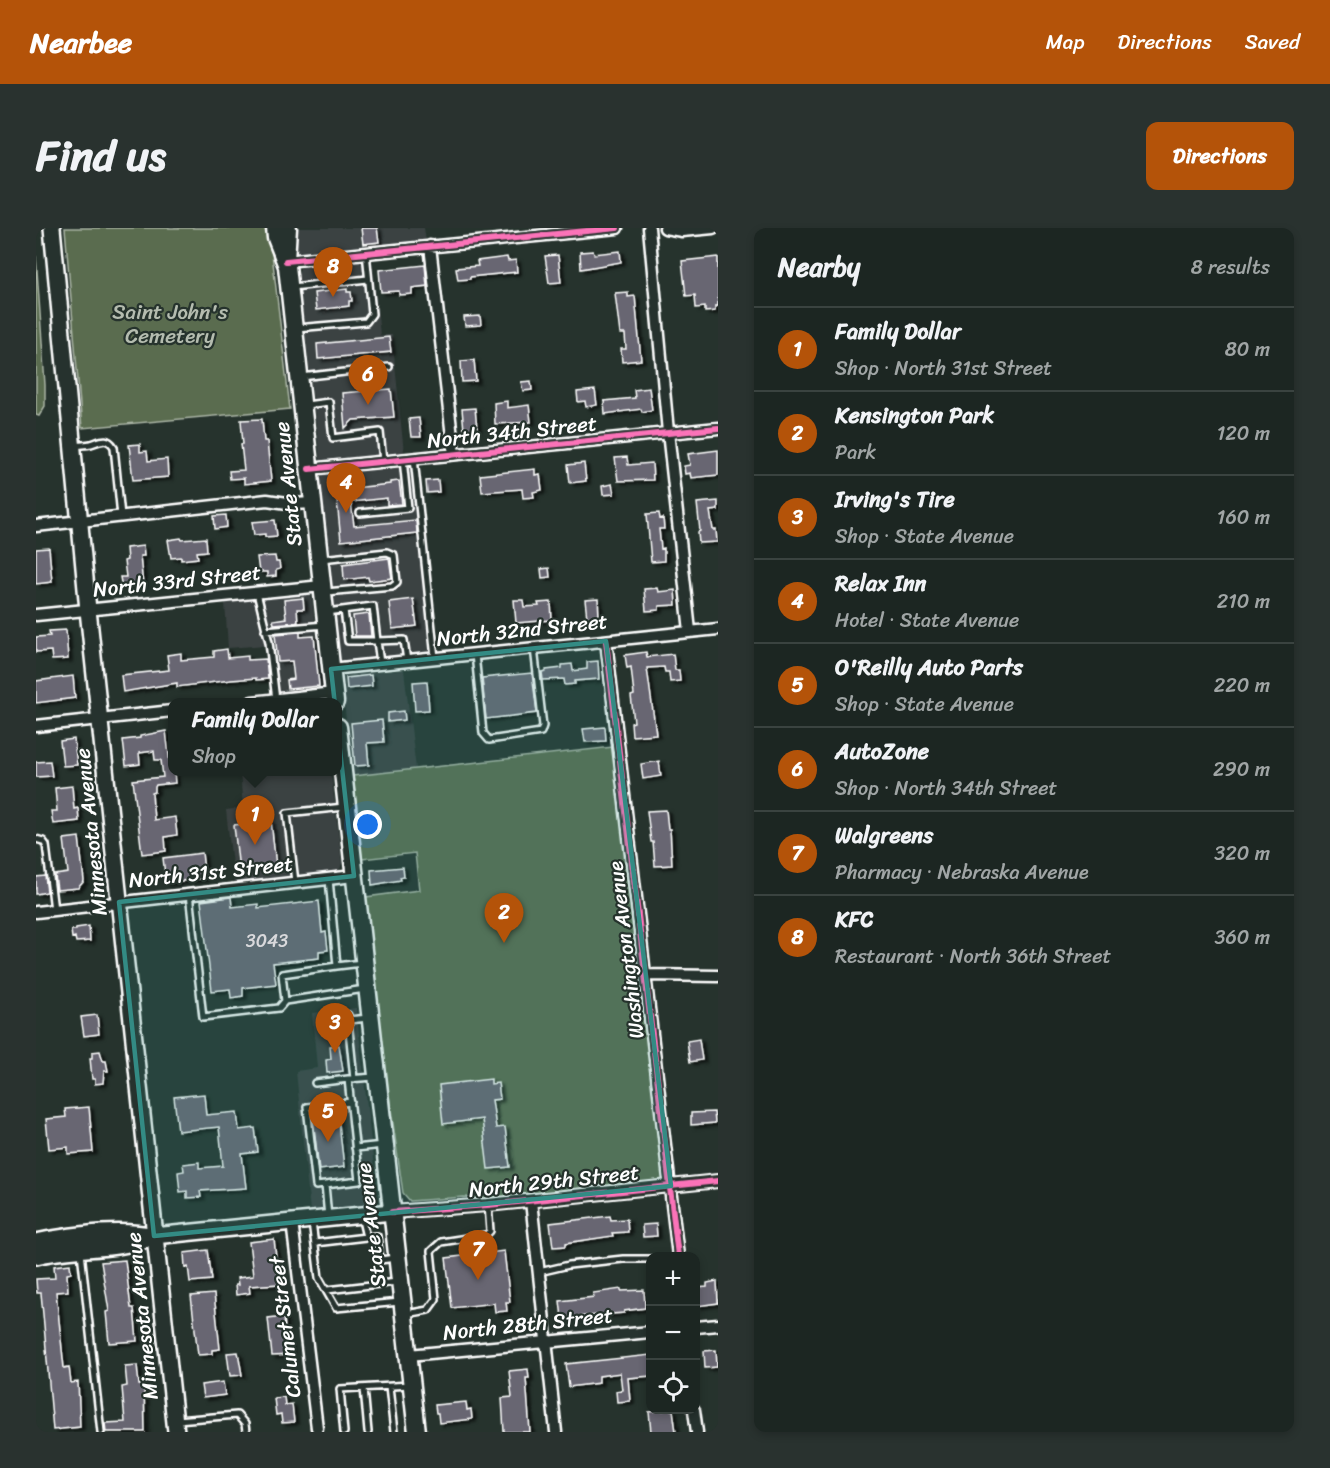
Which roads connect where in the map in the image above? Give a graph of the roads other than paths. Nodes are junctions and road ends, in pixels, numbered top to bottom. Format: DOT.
graph roads {
  1 [pos="52,228"];
  2 [pos="275,228"];
  3 [pos="288,228"];
  4 [pos="617,228"];
  5 [pos="649,228"];
  6 [pos="665,228"];
  7 [pos="712,228"];
  8 [pos="682,230"];
  9 [pos="430,246"];
  10 [pos="366,252"];
  11 [pos="286,261"];
  12 [pos="368,279"];
  13 [pos="289,287"];
  14 [pos="294,328"];
  15 [pos="389,367"];
  16 [pos="299,378"];
  17 [pos="302,405"];
  18 [pos="718,428"];
  19 [pos="668,432"];
  20 [pos="74,446"];
  21 [pos="454,454"];
  22 [pos="409,459"];
  23 [pos="382,461"];
  24 [pos="309,469"];
  25 [pos="313,503"];
  26 [pos="360,513"];
  27 [pos="121,518"];
  28 [pos="81,522"];
  29 [pos="36,526"];
  30 [pos="319,559"];
  31 [pos="322,589"];
  32 [pos="257,593"];
  33 [pos="88,610"];
  34 [pos="344,610"];
  35 [pos="36,615"];
  36 [pos="326,618"];
  37 [pos="354,626"];
  38 [pos="347,627"];
  39 [pos="718,629"];
  40 [pos="266,630"];
  41 [pos="690,631"];
  42 [pos="348,641"];
  43 [pos="377,641"];
  44 [pos="606,641"];
  45 [pos="334,642"];
  46 [pos="534,648"];
  47 [pos="475,654"];
  48 [pos="435,658"];
  49 [pos="407,661"];
  50 [pos="380,664"];
  51 [pos="331,669"];
  52 [pos="276,698"];
  53 [pos="334,698"];
  54 [pos="168,712"];
  55 [pos="100,720"];
  56 [pos="36,726"];
  57 [pos="342,766"];
  58 [pos="346,806"];
  59 [pos="36,839"];
  60 [pos="354,876"];
  61 [pos="329,879"];
  62 [pos="295,882"];
  63 [pos="189,894"];
  64 [pos="119,902"];
  65 [pos="54,910"];
  66 [pos="36,912"];
  67 [pos="364,963"];
  68 [pos="337,966"];
  69 [pos="646,975"];
  70 [pos="718,976"];
  71 [pos="367,989"];
  72 [pos="285,1001"];
  73 [pos="325,1017"];
  74 [pos="370,1017"];
  75 [pos="348,1020"];
  76 [pos="377,1077"];
  77 [pos="351,1079"];
  78 [pos="315,1083"];
  79 [pos="351,1102"];
  80 [pos="385,1144"];
  81 [pos="355,1148"];
  82 [pos="718,1181"];
  83 [pos="325,1185"];
  84 [pos="671,1186"];
  85 [pos="531,1201"];
  86 [pos="488,1205"];
  87 [pos="392,1212"];
  88 [pos="360,1216"];
  89 [pos="328,1219"];
  90 [pos="312,1220"];
  91 [pos="292,1222"];
  92 [pos="154,1236"];
  93 [pos="366,1237"];
  94 [pos="36,1242"];
  95 [pos="80,1242"];
  96 [pos="315,1243"];
  97 [pos="678,1252"];
  98 [pos="36,1256"];
  99 [pos="398,1258"];
  100 [pos="646,1259"];
  101 [pos="539,1272"];
  102 [pos="400,1282"];
  103 [pos="327,1290"];
  104 [pos="403,1308"];
  105 [pos="718,1325"];
  106 [pos="700,1327"];
  107 [pos="646,1332"];
  108 [pos="546,1342"];
  109 [pos="409,1355"];
  110 [pos="412,1385"];
  111 [pos="389,1387"];
  112 [pos="364,1388"];
  113 [pos="695,1414"];
  114 [pos="176,1426"];
  115 [pos="317,1430"];
  116 [pos="101,1432"];
  117 [pos="246,1432"];
  118 [pos="344,1432"];
  119 [pos="368,1432"];
  120 [pos="394,1432"];
  121 [pos="417,1432"];
  122 [pos="556,1432"];
  123 [pos="697,1432"];
  1 -- 20 [label="main road, Minnesota Avenue"];
  2 -- 11 [label="main road, State Avenue"];
  3 -- 11 [label="main road, State Avenue"];
  4 -- 9 [label="street"];
  5 -- 19 [label="street"];
  6 -- 8 [label="street"];
  7 -- 8 [label="street"];
  9 -- 10 [label="street"];
  9 -- 21 [label="street"];
  10 -- 11 [label="street"];
  10 -- 12 [label="lane"];
  11 -- 13 [label="main road, State Avenue"];
  12 -- 13 [label="lane"];
  12 -- 14 [label="lane"];
  13 -- 14 [label="main road, State Avenue"];
  14 -- 16 [label="main road, State Avenue"];
  15 -- 16 [label="lane"];
  16 -- 17 [label="main road, State Avenue"];
  17 -- 23 [label="lane"];
  17 -- 24 [label="main road, State Avenue"];
  18 -- 19 [label="street, North 34th Street"];
  19 -- 21 [label="street, North 34th Street"];
  19 -- 41 [label="street"];
  20 -- 27 [label="lane"];
  20 -- 28 [label="main road, Minnesota Avenue"];
  21 -- 22 [label="street, North 34th Street"];
  22 -- 23 [label="street, North 34th Street"];
  22 -- 26 [label="lane"];
  22 -- 48 [label="lane"];
  23 -- 24 [label="street, North 34th Street"];
  24 -- 25 [label="main road, State Avenue"];
  25 -- 27 [label="street"];
  25 -- 30 [label="main road, State Avenue"];
  27 -- 28 [label="street"];
  28 -- 29 [label="street"];
  28 -- 33 [label="main road, Minnesota Avenue"];
  30 -- 31 [label="main road, State Avenue"];
  30 -- 31 [label="lane"];
  31 -- 32 [label="street, North 33rd Street"];
  31 -- 36 [label="main road, State Avenue"];
  32 -- 33 [label="street, North 33rd Street"];
  32 -- 40 [label="lane"];
  33 -- 35 [label="street, North 33rd Street"];
  33 -- 55 [label="main road, Minnesota Avenue"];
  34 -- 36 [label="lane"];
  34 -- 38 [label="lane"];
  34 -- 43 [label="lane"];
  36 -- 40 [label="lane"];
  36 -- 45 [label="main road, State Avenue"];
  37 -- 38 [label="lane"];
  38 -- 42 [label="lane"];
  39 -- 41 [label="street, North 32nd Street"];
  40 -- 52 [label="lane"];
  41 -- 44 [label="street, North 32nd Street"];
  42 -- 43 [label="lane"];
  42 -- 45 [label="lane"];
  43 -- 49 [label="lane"];
  43 -- 50 [label="lane"];
  44 -- 46 [label="street, North 32nd Street"];
  44 -- 69 [label="street, Washington Avenue"];
  45 -- 51 [label="main road, State Avenue"];
  46 -- 47 [label="street, North 32nd Street"];
  46 -- 47 [label="lane"];
  47 -- 48 [label="street, North 32nd Street"];
  48 -- 49 [label="street, North 32nd Street"];
  49 -- 50 [label="street, North 32nd Street"];
  50 -- 51 [label="street, North 32nd Street"];
  51 -- 53 [label="main road, State Avenue"];
  54 -- 55 [label="street"];
  55 -- 56 [label="street"];
  55 -- 64 [label="main road, Minnesota Avenue"];
  57 -- 58 [label="main road, State Avenue"];
  58 -- 60 [label="main road, State Avenue"];
  58 -- 62 [label="lane"];
  59 -- 65 [label="lane"];
  60 -- 61 [label="street, North 31st Street"];
  60 -- 67 [label="main road, State Avenue"];
  61 -- 62 [label="street, North 31st Street"];
  61 -- 68 [label="lane"];
  62 -- 63 [label="street, North 31st Street"];
  63 -- 64 [label="street, North 31st Street"];
  63 -- 72 [label="lane"];
  64 -- 65 [label="street, North 31st Street"];
  64 -- 92 [label="main road, Minnesota Avenue"];
  65 -- 66 [label="street, North 31st Street"];
  67 -- 68 [label="lane"];
  67 -- 71 [label="main road, State Avenue"];
  68 -- 72 [label="lane"];
  69 -- 70 [label="street"];
  69 -- 84 [label="street, Washington Avenue"];
  71 -- 72 [label="lane"];
  71 -- 74 [label="main road, State Avenue"];
  73 -- 75 [label="lane"];
  74 -- 75 [label="lane"];
  74 -- 76 [label="main road, State Avenue"];
  75 -- 77 [label="lane"];
  76 -- 77 [label="lane"];
  76 -- 80 [label="main road, State Avenue"];
  77 -- 78 [label="lane"];
  77 -- 79 [label="lane"];
  79 -- 81 [label="lane"];
  79 -- 83 [label="lane"];
  80 -- 81 [label="lane"];
  80 -- 87 [label="main road, State Avenue"];
  81 -- 83 [label="lane"];
  82 -- 84 [label="street, North 29th Street"];
  83 -- 89 [label="lane"];
  84 -- 85 [label="street, North 29th Street"];
  84 -- 97 [label="street, Washington Avenue"];
  85 -- 86 [label="street, North 29th Street"];
  85 -- 101 [label="street"];
  86 -- 87 [label="street, North 29th Street"];
  86 -- 104 [label="lane"];
  87 -- 88 [label="main road, North 29th Street"];
  87 -- 99 [label="main road, State Avenue"];
  88 -- 89 [label="main road, North 29th Street"];
  88 -- 93 [label="lane"];
  89 -- 90 [label="main road, North 29th Street"];
  90 -- 91 [label="main road, North 29th Street"];
  90 -- 96 [label="lane"];
  91 -- 92 [label="main road, North 29th Street"];
  91 -- 115 [label="street, Calumet Street"];
  92 -- 95 [label="main road, North 29th Street"];
  92 -- 114 [label="main road, Minnesota Avenue"];
  93 -- 96 [label="lane"];
  93 -- 99 [label="lane"];
  94 -- 95 [label="main road"];
  95 -- 98 [label="main road"];
  95 -- 116 [label="lane"];
  96 -- 103 [label="lane"];
  99 -- 102 [label="main road, State Avenue"];
  100 -- 101 [label="lane"];
  101 -- 108 [label="street"];
  102 -- 103 [label="lane"];
  102 -- 104 [label="main road, State Avenue"];
  103 -- 104 [label="lane"];
  104 -- 109 [label="main road, State Avenue"];
  105 -- 106 [label="street"];
  107 -- 108 [label="street, North 28th Street"];
  108 -- 109 [label="street, North 28th Street"];
  108 -- 122 [label="street"];
  109 -- 110 [label="main road, State Avenue"];
  110 -- 111 [label="lane"];
  110 -- 121 [label="main road, State Avenue"];
  111 -- 112 [label="lane"];
  111 -- 120 [label="lane"];
  112 -- 118 [label="lane"];
  112 -- 119 [label="lane"];
  113 -- 123 [label="street"];
  114 -- 117 [label="lane"];
}
